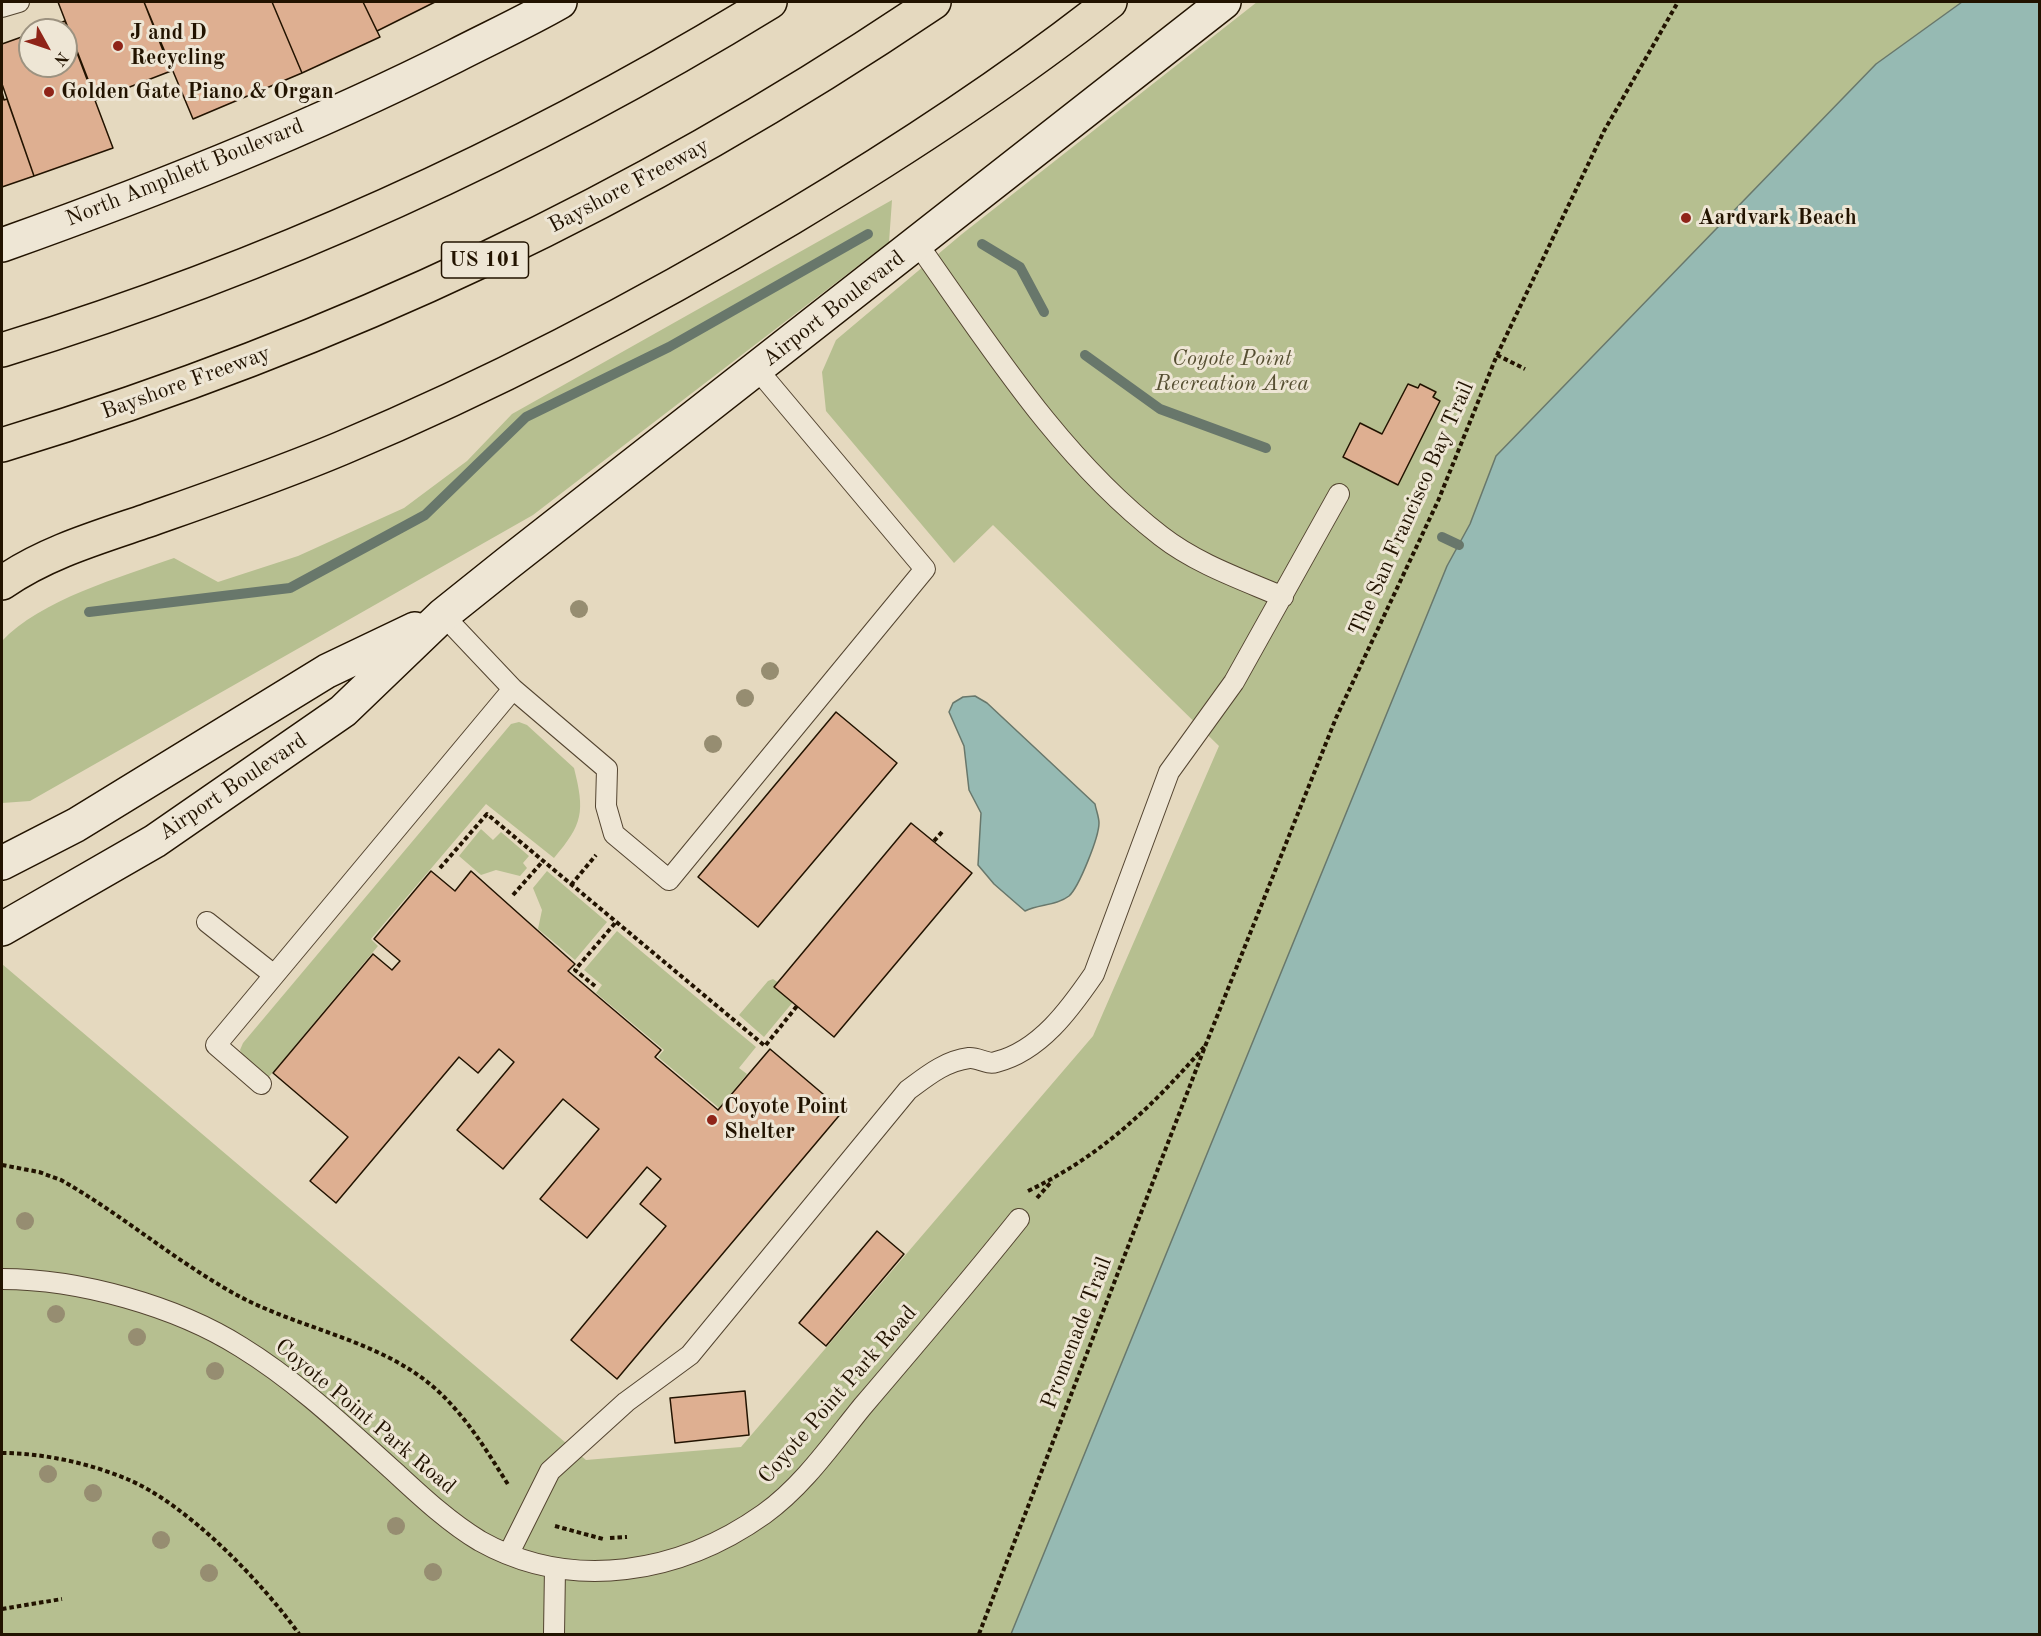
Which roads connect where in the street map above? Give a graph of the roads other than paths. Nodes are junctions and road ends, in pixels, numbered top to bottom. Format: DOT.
graph roads {
  1 [pos="19,2"];
  2 [pos="560,2"];
  3 [pos="770,2"];
  4 [pos="934,2"];
  5 [pos="1110,2"];
  6 [pos="1224,2"];
  7 [pos="2,7"];
  8 [pos="917,243"];
  9 [pos="2,245"];
  10 [pos="2,350"];
  11 [pos="758,369"];
  12 [pos="2,445"];
  13 [pos="1339,494"];
  14 [pos="2,583"];
  15 [pos="1283,597"];
  16 [pos="443,615"];
  17 [pos="513,689"];
  18 [pos="2,863"];
  19 [pos="207,922"];
  20 [pos="2,929"];
  21 [pos="274,975"];
  22 [pos="261,1084"];
  23 [pos="1019,1219"];
  24 [pos="2,1279"];
  25 [pos="508,1553"];
  26 [pos="555,1568"];
  27 [pos="554,1635"];
  1 -- 7 [label="lane"];
  2 -- 9 [label="main road, North Amphlett Boulevard"];
  3 -- 10 [label="highway"];
  4 -- 12 [label="highway, Bayshore Freeway / US 101"];
  5 -- 14 [label="highway"];
  6 -- 8 [label="main road, Airport Boulevard"];
  8 -- 11 [label="main road, Airport Boulevard"];
  8 -- 15 [label="lane"];
  11 -- 16 [label="main road, Airport Boulevard"];
  11 -- 17 [label="lane"];
  13 -- 15 [label="lane"];
  15 -- 25 [label="lane"];
  16 -- 17 [label="lane"];
  16 -- 18 [label="main road, Airport Boulevard"];
  16 -- 20 [label="main road, Airport Boulevard"];
  17 -- 21 [label="lane"];
  19 -- 21 [label="lane"];
  21 -- 22 [label="lane"];
  23 -- 26 [label="lane, Coyote Point Park Road"];
  24 -- 25 [label="lane, Coyote Point Park Road"];
  25 -- 26 [label="lane, Coyote Point Park Road"];
  26 -- 27 [label="lane"];
}
